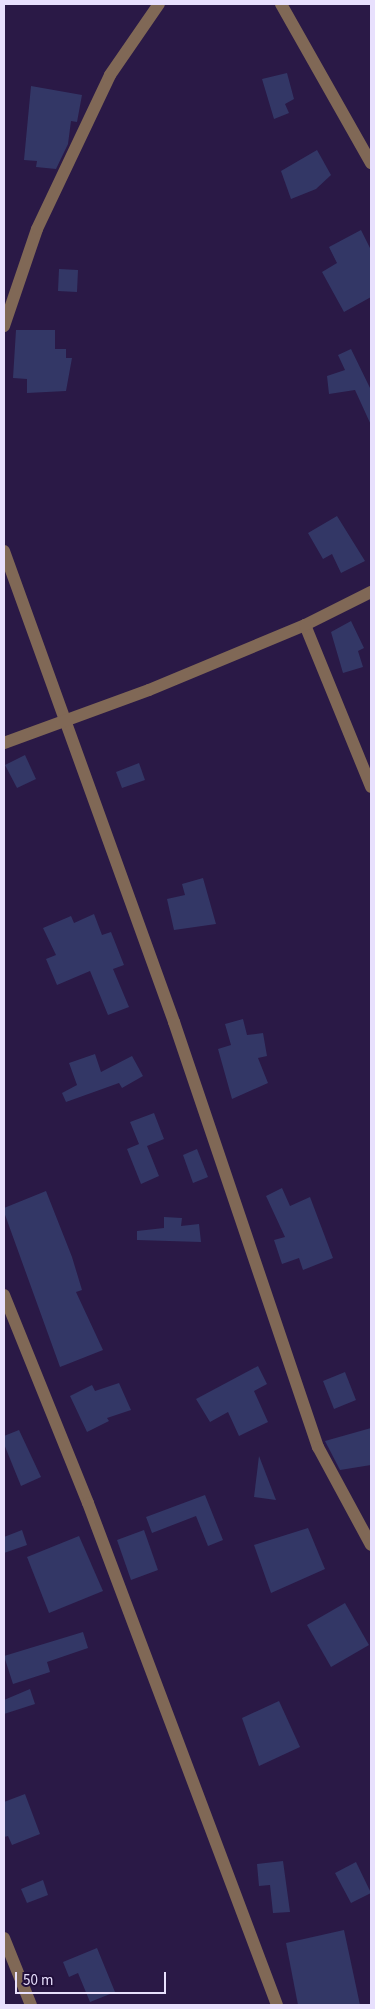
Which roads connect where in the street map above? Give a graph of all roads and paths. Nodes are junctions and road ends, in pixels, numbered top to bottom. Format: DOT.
graph roads {
  1 [pos="159,4"];
  2 [pos="281,4"];
  3 [pos="371,163"];
  4 [pos="4,326"];
  5 [pos="4,551"];
  6 [pos="371,592"];
  7 [pos="305,625"];
  8 [pos="63,721"];
  9 [pos="4,743"];
  10 [pos="371,787"];
  11 [pos="4,1295"];
  12 [pos="371,1545"];
  13 [pos="4,1938"];
  14 [pos="31,2005"];
  15 [pos="277,2005"];
  1 -- 4 [label="street"];
  2 -- 3 [label="street"];
  5 -- 8 [label="street"];
  6 -- 7 [label="street"];
  7 -- 8 [label="street"];
  7 -- 10 [label="street"];
  8 -- 9 [label="street"];
  8 -- 12 [label="street"];
  11 -- 15 [label="street"];
  13 -- 14 [label="street"];
}
